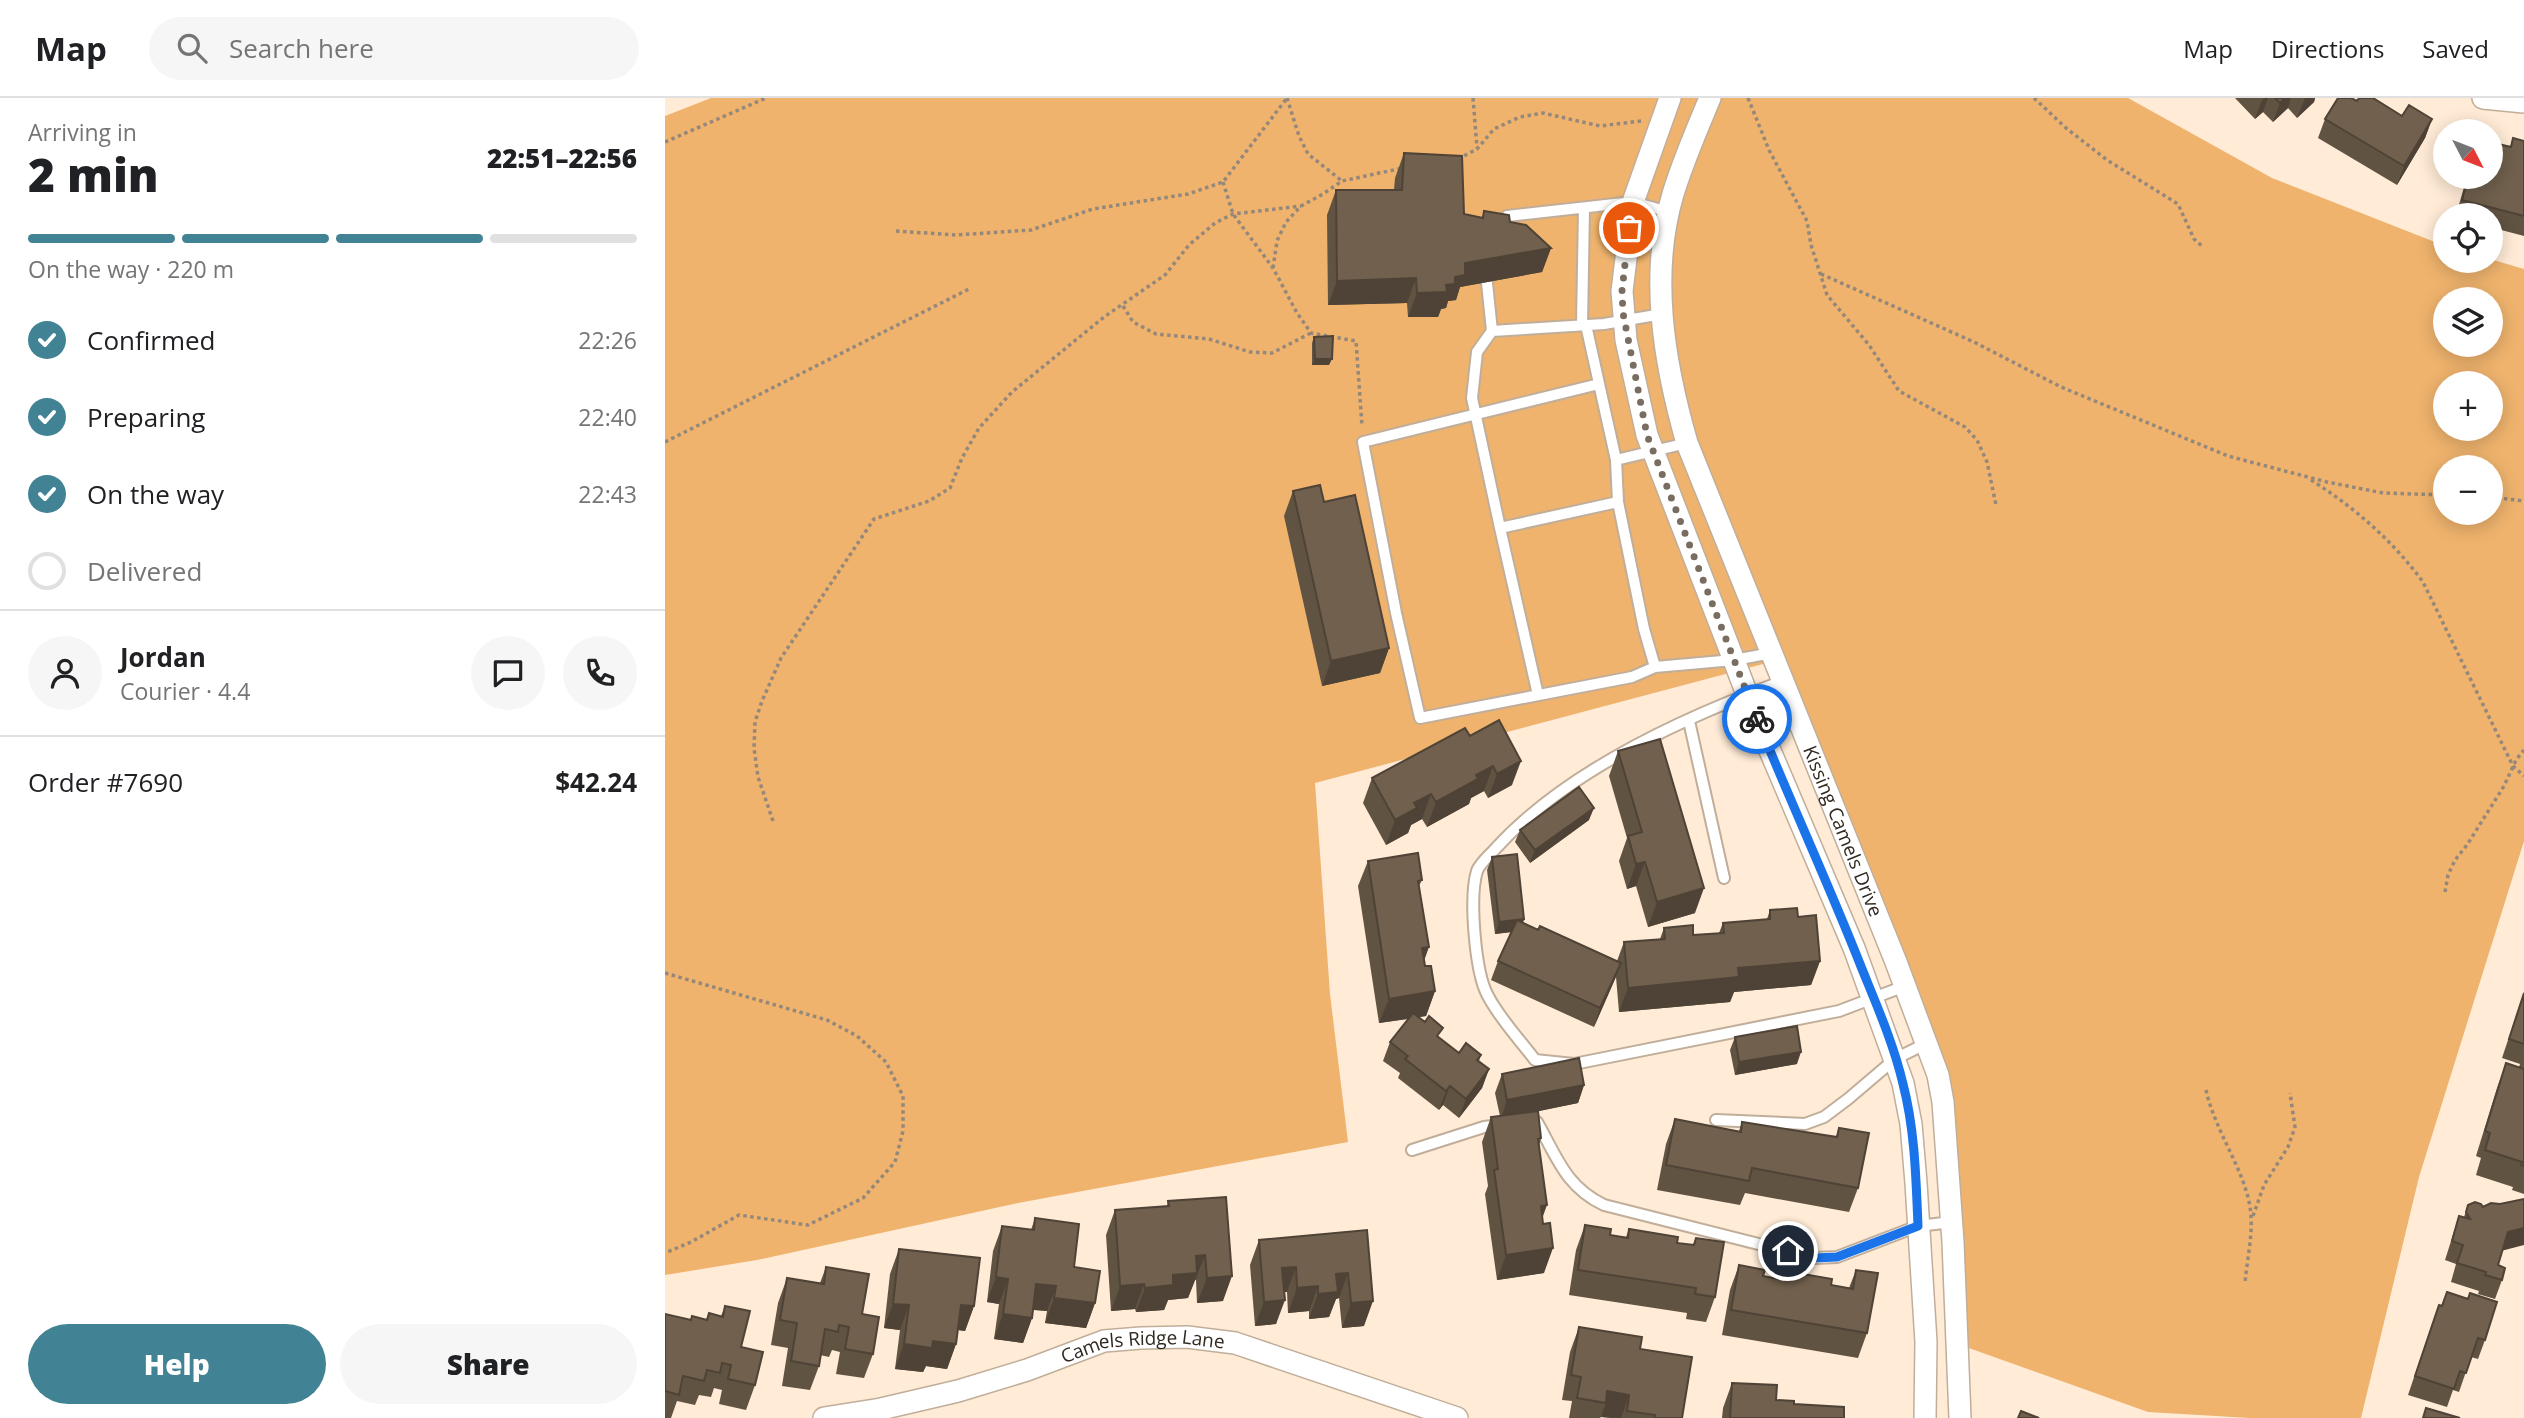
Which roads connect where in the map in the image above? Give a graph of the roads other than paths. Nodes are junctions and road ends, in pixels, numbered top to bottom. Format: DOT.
graph roads {
  1 [pos="1710,98"];
  2 [pos="2483,98"];
  3 [pos="2524,102"];
  4 [pos="1667,107"];
  5 [pos="1633,202"];
  6 [pos="1584,208"];
  7 [pos="1669,212"];
  8 [pos="1495,231"];
  9 [pos="1487,283"];
  10 [pos="1662,314"];
  11 [pos="1624,321"];
  12 [pos="1584,325"];
  13 [pos="1492,331"];
  14 [pos="1599,384"];
  15 [pos="1476,413"];
  16 [pos="1687,443"];
  17 [pos="1652,450"];
  18 [pos="1616,460"];
  19 [pos="1618,502"];
  20 [pos="1500,528"];
  21 [pos="1772,653"];
  22 [pos="1734,660"];
  23 [pos="1655,667"];
  24 [pos="1783,681"];
  25 [pos="1747,694"];
  26 [pos="1538,695"];
  27 [pos="1689,721"];
  28 [pos="1724,878"];
  29 [pos="1905,986"];
  30 [pos="1874,998"];
  31 [pos="1927,1043"];
  32 [pos="1895,1059"];
  33 [pos="1716,1120"];
  34 [pos="1524,1123"];
  35 [pos="1510,1124"];
  36 [pos="1412,1150"];
  37 [pos="1952,1222"];
  38 [pos="1918,1226"];
  39 [pos="824,1418"];
  40 [pos="1457,1418"];
  41 [pos="1925,1418"];
  42 [pos="1960,1418"];
  1 -- 7 [label="street, Kissing Camels Drive"];
  2 -- 3 [label="street"];
  4 -- 5 [label="street, Kissing Camels Drive"];
  5 -- 6 [label="lane"];
  5 -- 7 [label="lane"];
  5 -- 11 [label="street, Kissing Camels Drive"];
  6 -- 8 [label="lane"];
  6 -- 12 [label="lane"];
  7 -- 10 [label="street, Kissing Camels Drive"];
  9 -- 13 [label="lane"];
  10 -- 11 [label="lane"];
  10 -- 16 [label="street, Kissing Camels Drive"];
  11 -- 12 [label="lane"];
  11 -- 17 [label="street, Kissing Camels Drive"];
  12 -- 13 [label="lane"];
  12 -- 14 [label="lane"];
  13 -- 15 [label="lane"];
  14 -- 15 [label="lane"];
  14 -- 18 [label="lane"];
  15 -- 20 [label="lane"];
  15 -- 26 [label="lane"];
  16 -- 17 [label="lane"];
  16 -- 21 [label="street, Kissing Camels Drive"];
  17 -- 18 [label="lane"];
  17 -- 22 [label="street, Kissing Camels Drive"];
  18 -- 19 [label="lane"];
  19 -- 20 [label="lane"];
  19 -- 23 [label="lane"];
  20 -- 26 [label="lane"];
  21 -- 22 [label="lane"];
  21 -- 24 [label="street, Kissing Camels Drive"];
  22 -- 23 [label="lane"];
  22 -- 25 [label="street, Kissing Camels Drive"];
  23 -- 26 [label="lane"];
  24 -- 25 [label="lane"];
  24 -- 29 [label="street, Kissing Camels Drive"];
  25 -- 27 [label="lane"];
  25 -- 30 [label="street, Kissing Camels Drive"];
  27 -- 28 [label="lane"];
  27 -- 30 [label="lane"];
  29 -- 30 [label="lane"];
  29 -- 31 [label="street, Kissing Camels Drive"];
  30 -- 32 [label="street, Kissing Camels Drive"];
  31 -- 32 [label="lane"];
  31 -- 37 [label="street, Kissing Camels Drive"];
  32 -- 33 [label="lane"];
  32 -- 38 [label="street, Kissing Camels Drive"];
  34 -- 38 [label="lane"];
  35 -- 36 [label="lane"];
  37 -- 38 [label="lane"];
  37 -- 42 [label="street, Kissing Camels Drive"];
  38 -- 41 [label="street, Kissing Camels Drive"];
  39 -- 40 [label="street, Camels Ridge Lane"];
}
